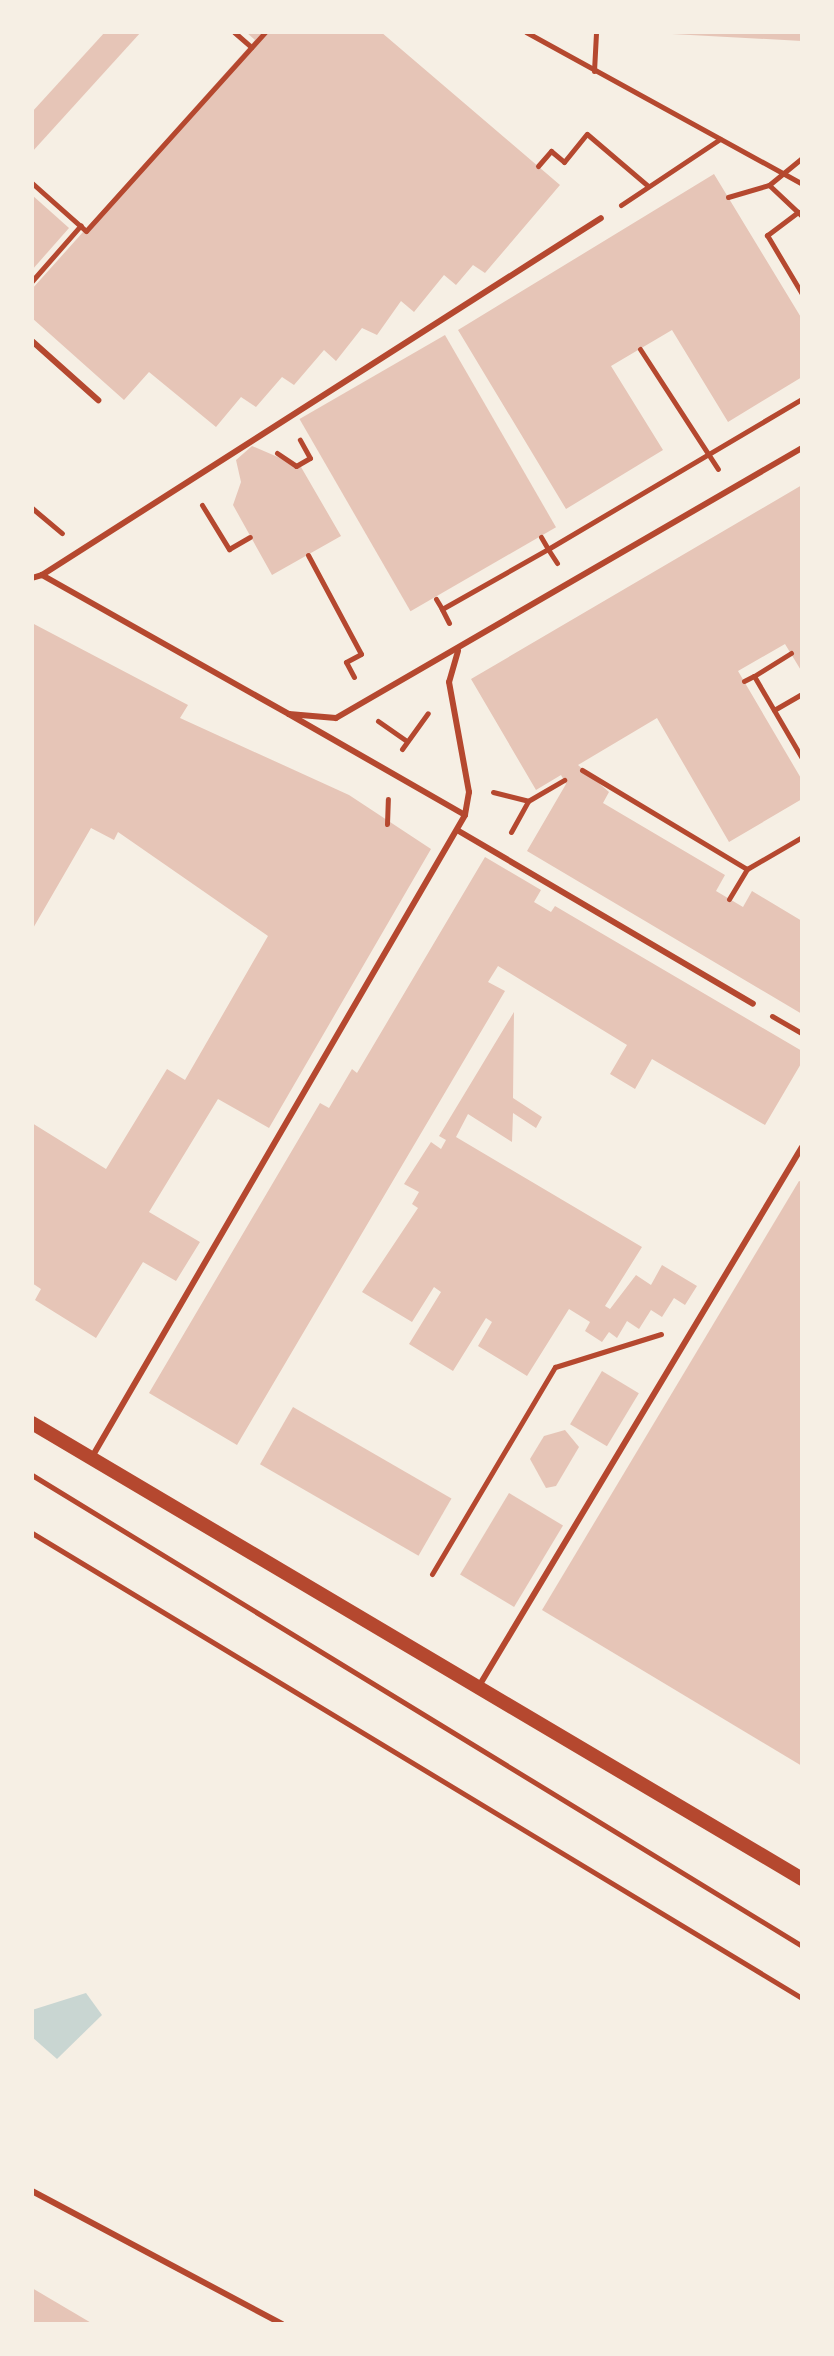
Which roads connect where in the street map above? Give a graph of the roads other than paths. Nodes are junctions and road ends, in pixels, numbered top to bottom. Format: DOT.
graph roads {
  1 [pos="601,218"];
  2 [pos="32,341"];
  3 [pos="98,400"];
  4 [pos="802,448"];
  5 [pos="42,575"];
  6 [pos="32,578"];
  7 [pos="461,650"];
  8 [pos="289,714"];
  9 [pos="465,815"];
  10 [pos="457,830"];
  11 [pos="753,1004"];
  12 [pos="802,1147"];
  13 [pos="32,1423"];
  14 [pos="91,1458"];
  15 [pos="478,1688"];
  16 [pos="802,1879"];
  17 [pos="32,2191"];
  18 [pos="282,2324"];
  1 -- 5 [label="lane"];
  2 -- 3 [label="lane"];
  4 -- 7 [label="lane"];
  5 -- 6 [label="lane"];
  5 -- 8 [label="lane"];
  7 -- 8 [label="lane"];
  7 -- 9 [label="lane"];
  8 -- 9 [label="lane"];
  9 -- 10 [label="lane"];
  10 -- 11 [label="lane"];
  10 -- 14 [label="lane"];
  12 -- 15 [label="lane"];
  13 -- 14 [label="street"];
  14 -- 15 [label="street"];
  15 -- 16 [label="street"];
  17 -- 18 [label="lane"];
}
